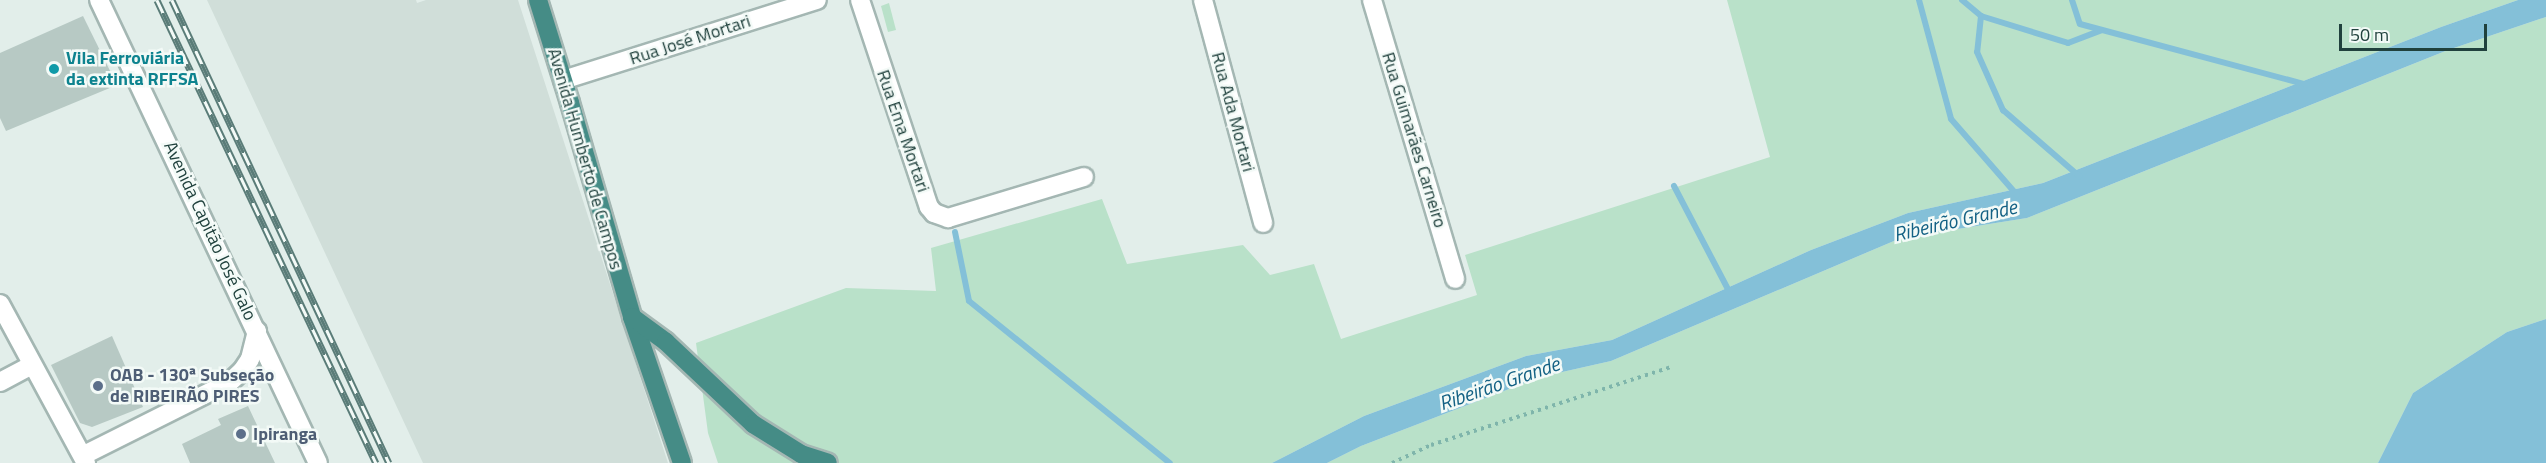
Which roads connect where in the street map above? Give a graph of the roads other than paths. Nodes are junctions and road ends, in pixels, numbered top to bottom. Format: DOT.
graph roads {
  1 [pos="99,0"];
  2 [pos="538,0"];
  3 [pos="817,0"];
  4 [pos="860,0"];
  5 [pos="1203,0"];
  6 [pos="1372,0"];
  7 [pos="563,80"];
  8 [pos="1084,177"];
  9 [pos="1263,223"];
  10 [pos="1455,279"];
  11 [pos="0,304"];
  12 [pos="632,317"];
  13 [pos="257,331"];
  14 [pos="32,365"];
  15 [pos="0,382"];
  16 [pos="85,459"];
  17 [pos="318,463"];
  18 [pos="682,463"];
  19 [pos="828,463"];
  1 -- 13 [label="street, Avenida Capitão José Galo"];
  2 -- 7 [label="highway, Avenida Humberto de Campos"];
  3 -- 7 [label="street, Rua José Mortari"];
  4 -- 8 [label="street, Rua Ema Mortari"];
  5 -- 9 [label="street, Rua Ada Mortari"];
  6 -- 10 [label="street, Rua Guimarães Carneiro"];
  7 -- 12 [label="highway, Avenida Humberto de Campos"];
  11 -- 14 [label="street"];
  12 -- 18 [label="highway, Avenida Humberto de Campos"];
  12 -- 19 [label="highway"];
  13 -- 16 [label="street"];
  13 -- 17 [label="street, Avenida Capitão José Galo"];
  14 -- 15 [label="street"];
  14 -- 16 [label="street"];
}
